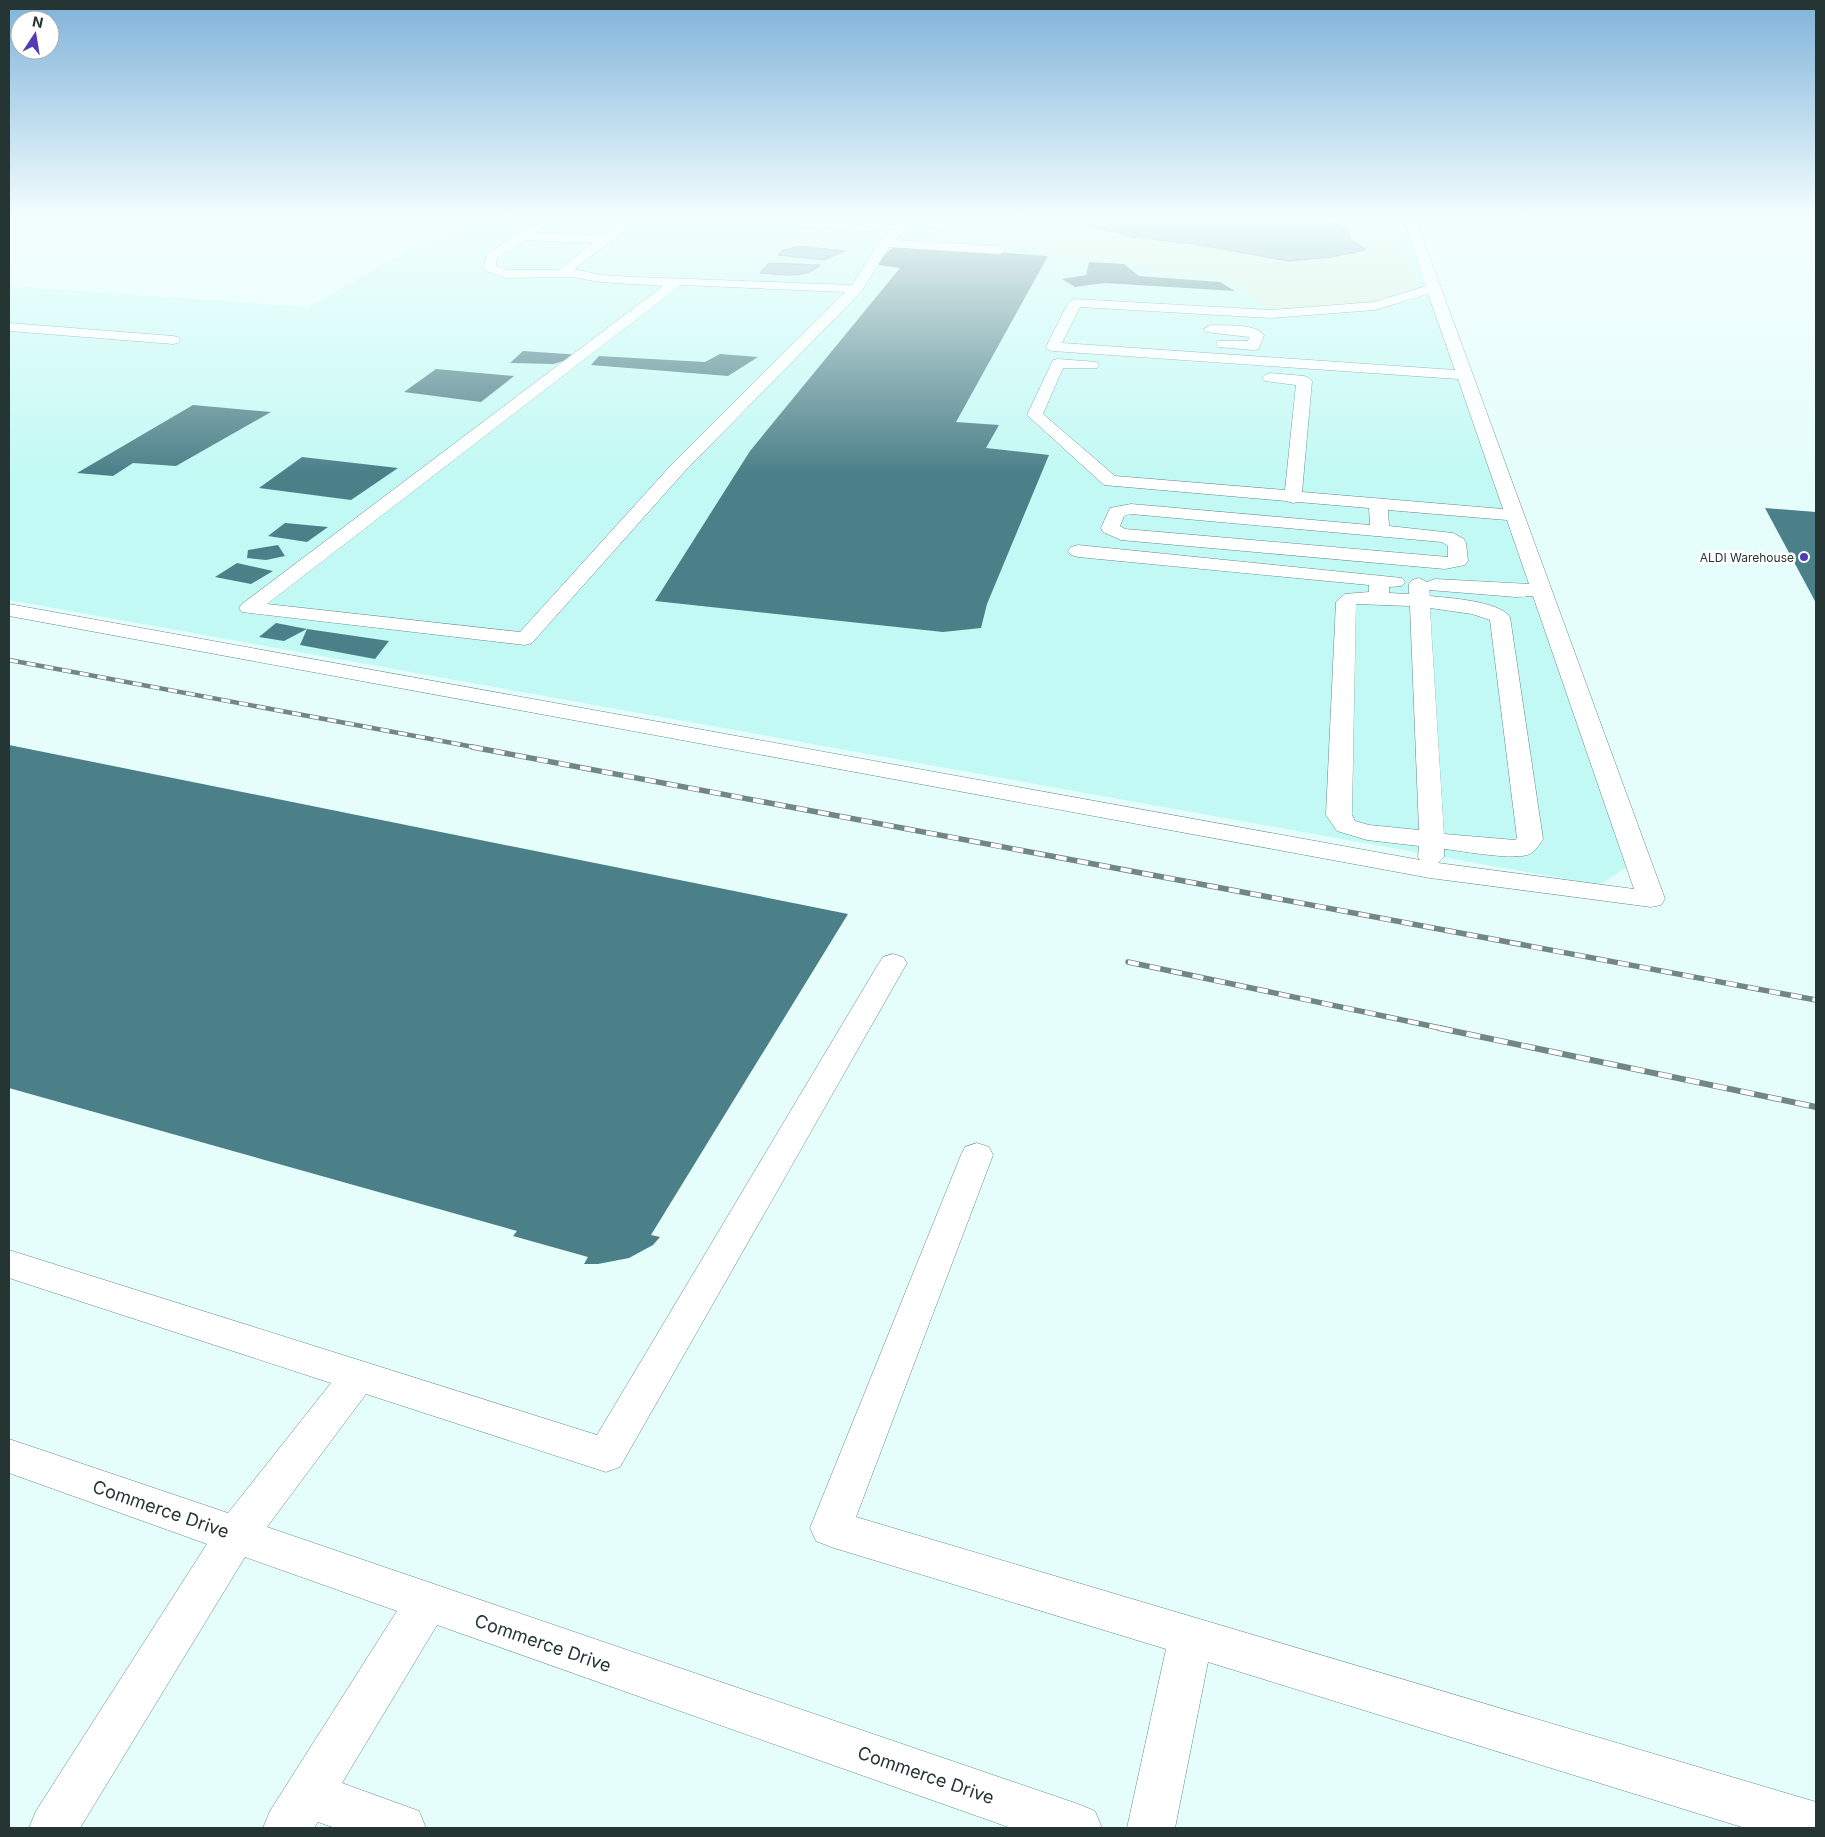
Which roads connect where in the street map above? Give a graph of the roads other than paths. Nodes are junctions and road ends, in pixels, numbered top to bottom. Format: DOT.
graph roads {
  1 [pos="650,303"];
  2 [pos="842,303"];
  3 [pos="1386,303"];
  4 [pos="1438,303"];
  5 [pos="1067,319"];
  6 [pos="1087,320"];
  7 [pos="9,327"];
  8 [pos="1195,328"];
  9 [pos="1060,334"];
  10 [pos="1128,338"];
  11 [pos="173,340"];
  12 [pos="1206,343"];
  13 [pos="1186,356"];
  14 [pos="1464,375"];
  15 [pos="1254,377"];
  16 [pos="1293,498"];
  17 [pos="1378,504"];
  18 [pos="1514,515"];
  19 [pos="1380,532"];
  20 [pos="1078,551"];
  21 [pos="1403,560"];
  22 [pos="1379,589"];
  23 [pos="1415,590"];
  24 [pos="1540,590"];
  25 [pos="9,610"];
  26 [pos="1432,840"];
  27 [pos="1430,870"];
  28 [pos="893,963"];
  29 [pos="977,1155"];
  30 [pos="9,1264"];
  31 [pos="358,1376"];
  32 [pos="9,1456"];
  33 [pos="236,1535"];
  34 [pos="427,1602"];
  35 [pos="1191,1636"];
  36 [pos="298,1811"];
  37 [pos="1816,1826"];
  38 [pos="53,1828"];
  39 [pos="402,1828"];
  40 [pos="1078,1828"];
  41 [pos="1151,1828"];
  1 -- 2 [label="street"];
  3 -- 5 [label="street"];
  4 -- 14 [label="street"];
  5 -- 6 [label="street"];
  5 -- 9 [label="street"];
  7 -- 11 [label="street"];
  8 -- 12 [label="street"];
  9 -- 10 [label="street"];
  9 -- 13 [label="street"];
  13 -- 14 [label="street"];
  13 -- 16 [label="street"];
  14 -- 18 [label="street"];
  15 -- 16 [label="street"];
  16 -- 17 [label="street"];
  17 -- 18 [label="street"];
  17 -- 19 [label="street"];
  18 -- 24 [label="street"];
  19 -- 21 [label="street"];
  19 -- 21 [label="street"];
  20 -- 22 [label="street"];
  21 -- 23 [label="street"];
  22 -- 23 [label="street"];
  22 -- 26 [label="street"];
  23 -- 24 [label="street"];
  23 -- 26 [label="street"];
  23 -- 26 [label="street"];
  24 -- 27 [label="street"];
  25 -- 27 [label="street"];
  26 -- 27 [label="street"];
  28 -- 31 [label="street"];
  29 -- 35 [label="street"];
  30 -- 31 [label="street"];
  31 -- 33 [label="street"];
  32 -- 33 [label="street, Commerce Drive"];
  33 -- 34 [label="street, Commerce Drive"];
  33 -- 38 [label="street"];
  34 -- 36 [label="street"];
  34 -- 40 [label="street, Commerce Drive"];
  35 -- 37 [label="street"];
  35 -- 41 [label="street"];
  36 -- 39 [label="street"];
}
